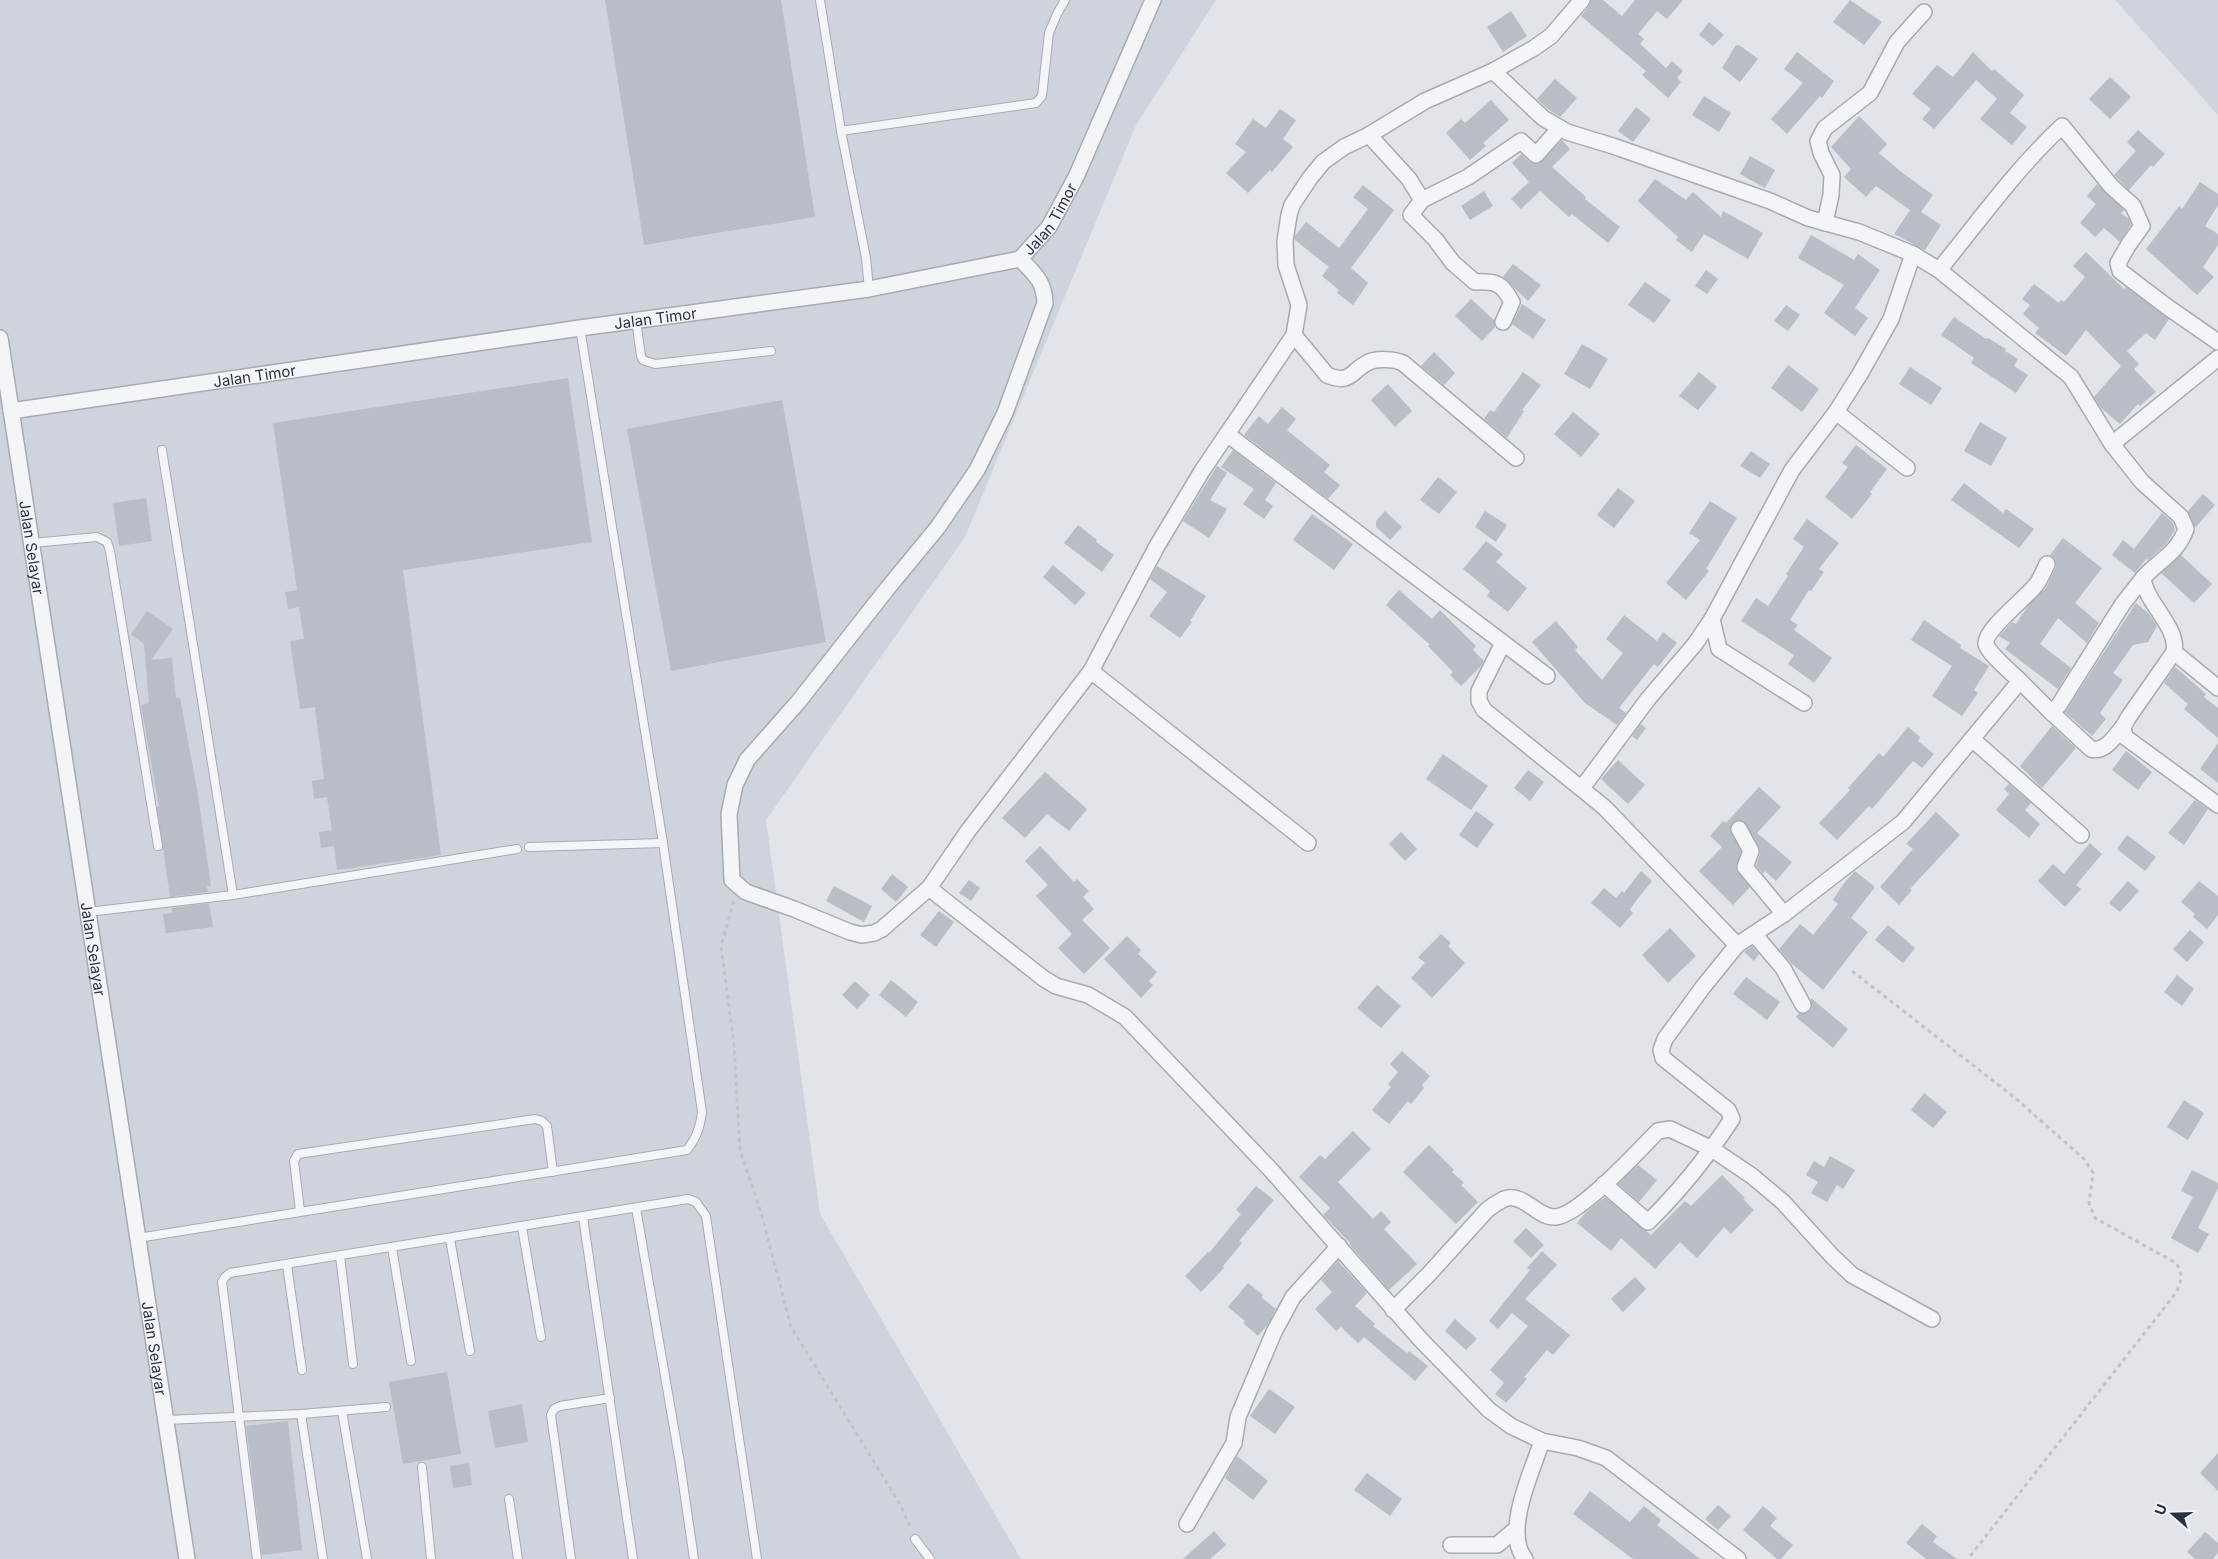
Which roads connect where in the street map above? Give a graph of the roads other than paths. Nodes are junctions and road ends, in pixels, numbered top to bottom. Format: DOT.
graph roads {
  1 [pos="820,0"];
  2 [pos="1066,0"];
  3 [pos="1152,0"];
  4 [pos="1582,0"];
  5 [pos="1924,12"];
  6 [pos="1493,71"];
  7 [pos="1560,128"];
  8 [pos="841,131"];
  9 [pos="1369,135"];
  10 [pos="1422,200"];
  11 [pos="1825,222"];
  12 [pos="1913,254"];
  13 [pos="1020,259"];
  14 [pos="1939,270"];
  15 [pos="869,289"];
  16 [pos="636,320"];
  17 [pos="1503,322"];
  18 [pos="580,328"];
  19 [pos="1294,335"];
  20 [pos="0,338"];
  21 [pos="2218,342"];
  22 [pos="772,351"];
  23 [pos="2218,358"];
  24 [pos="6,412"];
  25 [pos="1836,412"];
  26 [pos="1227,434"];
  27 [pos="2112,444"];
  28 [pos="162,450"];
  29 [pos="1516,458"];
  30 [pos="1907,468"];
  31 [pos="32,543"];
  32 [pos="2047,564"];
  33 [pos="2143,578"];
  34 [pos="1712,619"];
  35 [pos="1503,643"];
  36 [pos="2174,652"];
  37 [pos="1091,671"];
  38 [pos="1547,676"];
  39 [pos="2020,681"];
  40 [pos="2218,688"];
  41 [pos="1804,703"];
  42 [pos="2052,713"];
  43 [pos="2123,727"];
  44 [pos="1972,739"];
  45 [pos="1582,788"];
  46 [pos="2218,805"];
  47 [pos="1739,829"];
  48 [pos="2081,835"];
  49 [pos="663,843"];
  50 [pos="1308,843"];
  51 [pos="158,846"];
  52 [pos="529,847"];
  53 [pos="517,849"];
  54 [pos="930,888"];
  55 [pos="233,895"];
  56 [pos="88,912"];
  57 [pos="1784,914"];
  58 [pos="1754,934"];
  59 [pos="1737,945"];
  60 [pos="1803,1005"];
  61 [pos="1712,1149"];
  62 [pos="553,1172"];
  63 [pos="1604,1184"];
  64 [pos="636,1208"];
  65 [pos="300,1211"];
  66 [pos="583,1217"];
  67 [pos="522,1227"];
  68 [pos="138,1238"];
  69 [pos="450,1239"];
  70 [pos="1339,1246"];
  71 [pos="392,1248"];
  72 [pos="340,1256"];
  73 [pos="288,1265"];
  74 [pos="1393,1310"];
  75 [pos="1932,1318"];
  76 [pos="541,1338"];
  77 [pos="470,1351"];
  78 [pos="411,1361"];
  79 [pos="353,1364"];
  80 [pos="302,1370"];
  81 [pos="610,1398"];
  82 [pos="386,1407"];
  83 [pos="342,1411"];
  84 [pos="301,1414"];
  85 [pos="240,1416"];
  86 [pos="166,1420"];
  87 [pos="1542,1441"];
  88 [pos="422,1467"];
  89 [pos="509,1499"];
  90 [pos="1187,1524"];
  91 [pos="1516,1529"];
  92 [pos="915,1539"];
  93 [pos="1451,1545"];
  94 [pos="187,1559"];
  95 [pos="257,1559"];
  96 [pos="323,1559"];
  97 [pos="367,1559"];
  98 [pos="431,1559"];
  99 [pos="518,1559"];
  100 [pos="571,1559"];
  101 [pos="633,1559"];
  102 [pos="694,1559"];
  103 [pos="757,1559"];
  104 [pos="930,1559"];
  105 [pos="1525,1559"];
  106 [pos="1738,1559"];
  1 -- 8 [label="lane"];
  2 -- 8 [label="lane"];
  3 -- 13 [label="street, Jalan Timor"];
  4 -- 6 [label="street"];
  5 -- 11 [label="street"];
  6 -- 7 [label="street"];
  6 -- 9 [label="street"];
  7 -- 10 [label="street"];
  7 -- 11 [label="street"];
  8 -- 15 [label="lane"];
  9 -- 10 [label="street"];
  9 -- 19 [label="street"];
  10 -- 17 [label="street"];
  11 -- 12 [label="street"];
  12 -- 14 [label="street"];
  12 -- 25 [label="street"];
  13 -- 15 [label="street, Jalan Timor"];
  13 -- 54 [label="street"];
  14 -- 21 [label="street"];
  14 -- 27 [label="street"];
  15 -- 16 [label="street, Jalan Timor"];
  16 -- 18 [label="street, Jalan Timor"];
  16 -- 22 [label="lane"];
  18 -- 24 [label="street, Jalan Timor"];
  18 -- 49 [label="lane"];
  19 -- 26 [label="street"];
  19 -- 29 [label="street"];
  20 -- 24 [label="street, Jalan Selayar"];
  23 -- 27 [label="street"];
  24 -- 31 [label="street, Jalan Selayar"];
  25 -- 30 [label="street"];
  25 -- 34 [label="street"];
  26 -- 35 [label="street"];
  26 -- 37 [label="street"];
  27 -- 33 [label="street"];
  28 -- 55 [label="lane"];
  31 -- 51 [label="lane"];
  31 -- 56 [label="street, Jalan Selayar"];
  32 -- 39 [label="street"];
  33 -- 36 [label="street"];
  33 -- 42 [label="street"];
  34 -- 41 [label="street"];
  34 -- 45 [label="street"];
  35 -- 38 [label="street"];
  35 -- 45 [label="street"];
  36 -- 40 [label="street"];
  36 -- 43 [label="street"];
  37 -- 50 [label="street"];
  37 -- 54 [label="street"];
  39 -- 42 [label="street"];
  39 -- 44 [label="street"];
  42 -- 43 [label="street"];
  43 -- 46 [label="street"];
  44 -- 48 [label="street"];
  44 -- 57 [label="street"];
  45 -- 59 [label="street"];
  47 -- 57 [label="street"];
  49 -- 52 [label="lane"];
  49 -- 62 [label="lane"];
  53 -- 55 [label="lane"];
  54 -- 70 [label="street"];
  55 -- 56 [label="lane"];
  56 -- 68 [label="street, Jalan Selayar"];
  57 -- 58 [label="street"];
  58 -- 59 [label="street"];
  58 -- 60 [label="street"];
  59 -- 61 [label="street"];
  61 -- 63 [label="street"];
  61 -- 63 [label="street"];
  61 -- 75 [label="street"];
  62 -- 65 [label="lane"];
  62 -- 65 [label="lane"];
  63 -- 74 [label="street"];
  64 -- 66 [label="lane"];
  64 -- 102 [label="lane"];
  64 -- 103 [label="lane"];
  65 -- 68 [label="lane"];
  66 -- 67 [label="lane"];
  66 -- 81 [label="lane"];
  67 -- 69 [label="lane"];
  67 -- 76 [label="lane"];
  68 -- 86 [label="street, Jalan Selayar"];
  69 -- 71 [label="lane"];
  69 -- 77 [label="lane"];
  70 -- 74 [label="street"];
  70 -- 90 [label="street"];
  71 -- 72 [label="lane"];
  71 -- 78 [label="lane"];
  72 -- 73 [label="lane"];
  72 -- 79 [label="lane"];
  73 -- 80 [label="lane"];
  73 -- 85 [label="lane"];
  74 -- 87 [label="street"];
  81 -- 100 [label="lane"];
  81 -- 101 [label="lane"];
  82 -- 83 [label="lane"];
  83 -- 84 [label="lane"];
  83 -- 97 [label="lane"];
  84 -- 85 [label="lane"];
  84 -- 96 [label="lane"];
  85 -- 86 [label="lane"];
  85 -- 95 [label="lane"];
  86 -- 94 [label="street, Jalan Selayar"];
  87 -- 91 [label="street"];
  87 -- 106 [label="street"];
  88 -- 98 [label="lane"];
  89 -- 99 [label="lane"];
  91 -- 93 [label="street"];
  91 -- 105 [label="street"];
  92 -- 104 [label="lane"];
}
